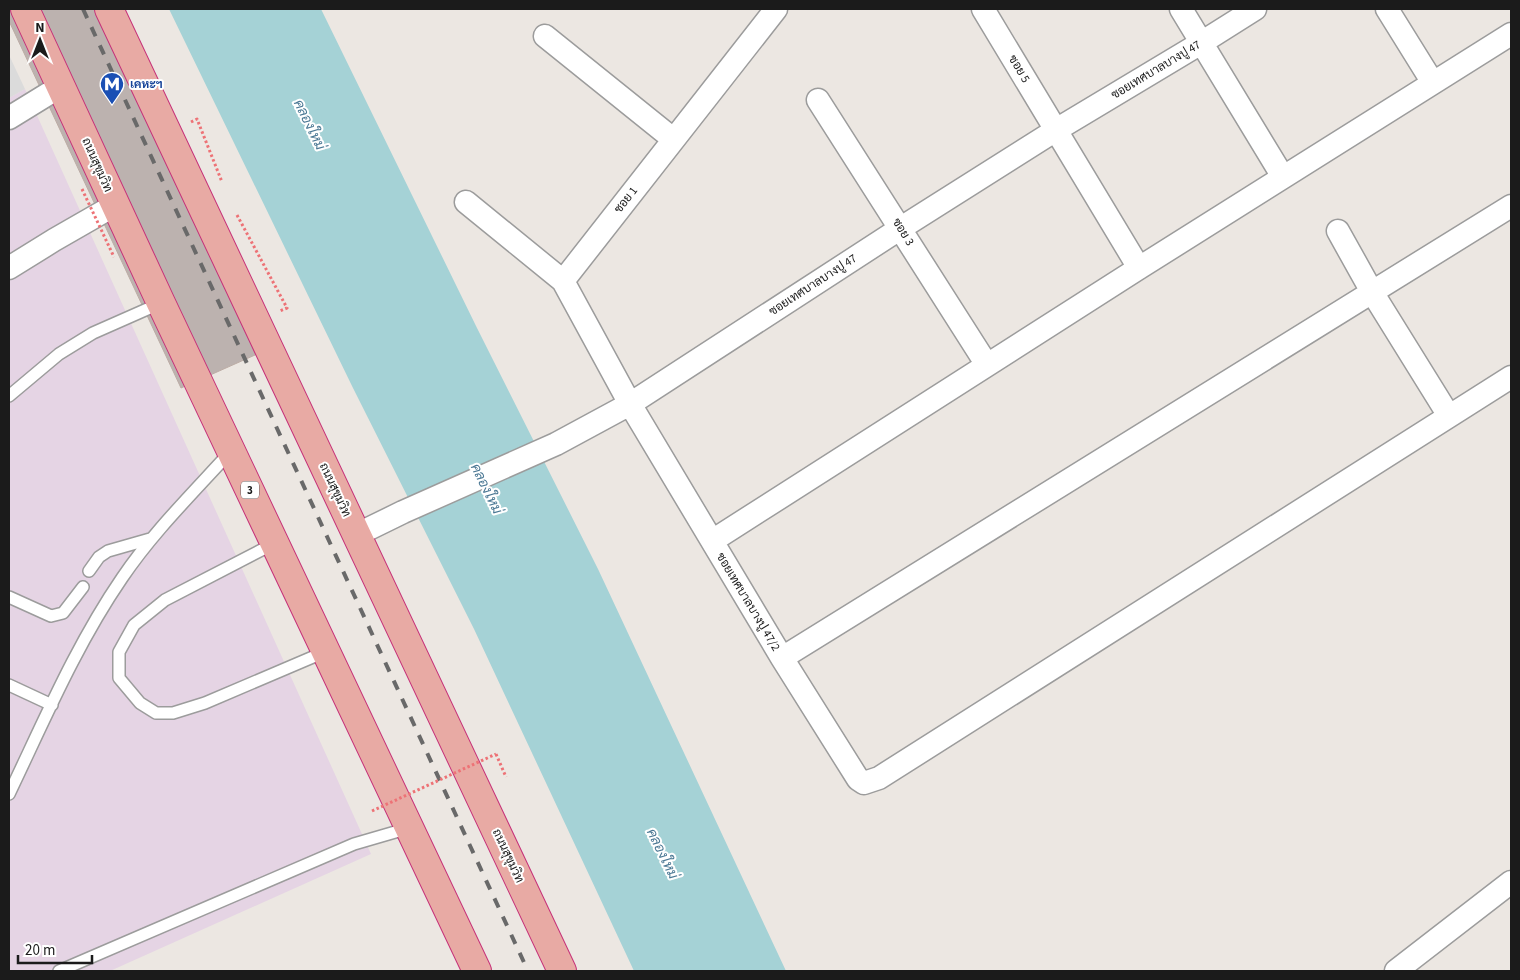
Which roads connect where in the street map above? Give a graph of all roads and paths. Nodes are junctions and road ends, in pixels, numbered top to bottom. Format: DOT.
graph roads {
  1 [pos="25,9"];
  2 [pos="109,9"];
  3 [pos="776,9"];
  4 [pos="983,9"];
  5 [pos="1181,9"];
  6 [pos="1255,9"];
  7 [pos="1387,9"];
  8 [pos="1511,34"];
  9 [pos="545,36"];
  10 [pos="1201,43"];
  11 [pos="1433,83"];
  12 [pos="61,86"];
  13 [pos="818,100"];
  14 [pos="9,118"];
  15 [pos="1056,130"];
  16 [pos="673,139"];
  17 [pos="209,149"];
  18 [pos="1283,177"];
  19 [pos="82,189"];
  20 [pos="225,191"];
  21 [pos="466,202"];
  22 [pos="115,205"];
  23 [pos="1511,206"];
  24 [pos="235,211"];
  25 [pos="901,228"];
  26 [pos="1338,231"];
  27 [pos="114,257"];
  28 [pos="9,268"];
  29 [pos="1139,268"];
  30 [pos="563,281"];
  31 [pos="274,282"];
  32 [pos="1372,292"];
  33 [pos="161,303"];
  34 [pos="987,365"];
  35 [pos="1511,377"];
  36 [pos="9,396"];
  37 [pos="630,404"];
  38 [pos="1449,416"];
  39 [pos="231,451"];
  40 [pos="356,535"];
  41 [pos="150,539"];
  42 [pos="712,541"];
  43 [pos="276,543"];
  44 [pos="89,571"];
  45 [pos="83,587"];
  46 [pos="9,597"];
  47 [pos="327,651"];
  48 [pos="782,658"];
  49 [pos="9,686"];
  50 [pos="52,705"];
  51 [pos="506,777"];
  52 [pos="9,794"];
  53 [pos="372,811"];
  54 [pos="409,828"];
  55 [pos="1511,882"];
  56 [pos="59,971"];
  57 [pos="477,971"];
  58 [pos="562,971"];
  59 [pos="1396,971"];
  1 -- 12 [label="highway, ถนนสุขุมวิท / 3"];
  2 -- 40 [label="highway, ถนนสุขุมวิท"];
  3 -- 16 [label="street, ซอย 1"];
  4 -- 15 [label="street, ซอย 5"];
  5 -- 10 [label="street"];
  6 -- 10 [label="street, ซอยเทศบาลบางปู 47"];
  7 -- 11 [label="street"];
  8 -- 11 [label="street"];
  9 -- 16 [label="street"];
  10 -- 15 [label="street, ซอยเทศบาลบางปู 47"];
  10 -- 18 [label="street"];
  11 -- 18 [label="street"];
  12 -- 14 [label="street"];
  12 -- 22 [label="highway, ถนนสุขุมวิท / 3"];
  13 -- 25 [label="street, ซอย 3"];
  15 -- 25 [label="street, ซอยเทศบาลบางปู 47"];
  15 -- 29 [label="street, ซอย 5"];
  16 -- 30 [label="street, ซอย 1"];
  17 -- 20 [label="path"];
  18 -- 29 [label="street"];
  19 -- 27 [label="path, bridge"];
  21 -- 30 [label="street"];
  22 -- 28 [label="street"];
  22 -- 33 [label="highway, ถนนสุขุมวิท / 3"];
  23 -- 32 [label="street"];
  24 -- 31 [label="path"];
  25 -- 34 [label="street, ซอย 3"];
  25 -- 37 [label="street, ซอยเทศบาลบางปู 47"];
  26 -- 32 [label="street"];
  29 -- 34 [label="street"];
  30 -- 37 [label="street"];
  32 -- 38 [label="street"];
  32 -- 48 [label="street"];
  33 -- 36 [label="lane"];
  33 -- 39 [label="highway, ถนนสุขุมวิท / 3"];
  34 -- 42 [label="street"];
  35 -- 38 [label="street"];
  37 -- 40 [label="street, ซอยเทศบาลบางปู 47"];
  37 -- 42 [label="street, ซอยเทศบาลบางปู 47/2"];
  38 -- 48 [label="street, ซอยเทศบาลบางปู 47/2"];
  39 -- 41 [label="lane"];
  39 -- 43 [label="highway, ถนนสุขุมวิท / 3"];
  40 -- 58 [label="highway, ถนนสุขุมวิท"];
  41 -- 44 [label="lane"];
  41 -- 50 [label="lane"];
  42 -- 48 [label="street, ซอยเทศบาลบางปู 47/2"];
  43 -- 47 [label="highway, ถนนสุขุมวิท / 3"];
  43 -- 47 [label="lane"];
  45 -- 46 [label="lane"];
  47 -- 54 [label="highway, ถนนสุขุมวิท / 3"];
  49 -- 50 [label="lane"];
  50 -- 52 [label="lane"];
  51 -- 53 [label="path, bridge"];
  54 -- 56 [label="lane"];
  54 -- 57 [label="highway, ถนนสุขุมวิท / 3"];
  55 -- 59 [label="street"];
}
